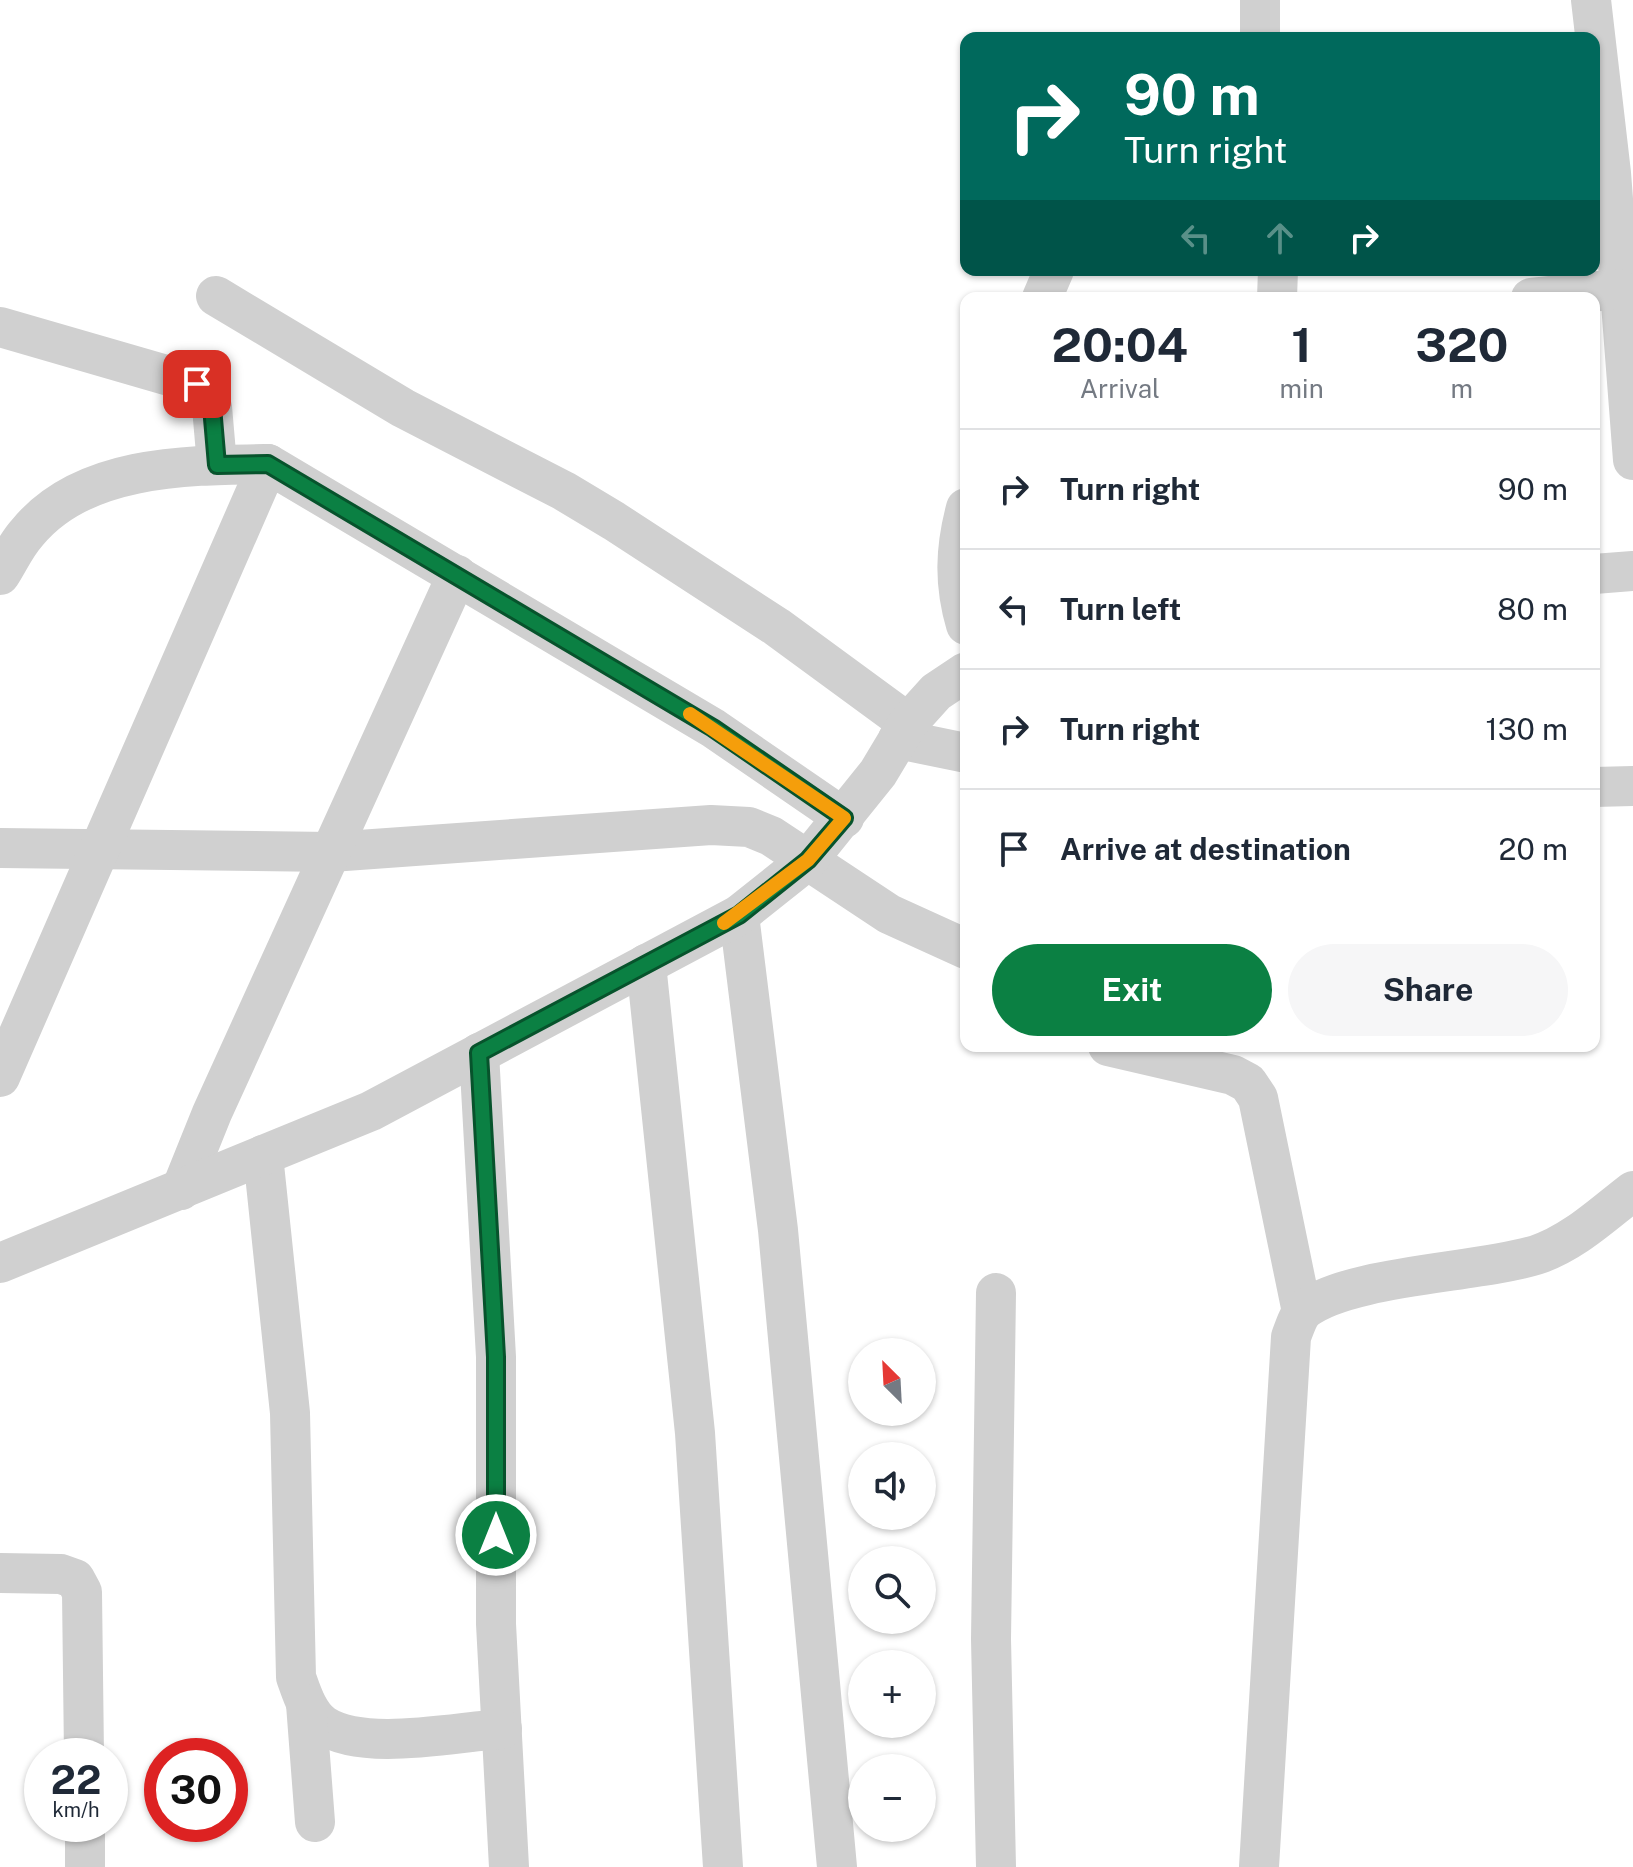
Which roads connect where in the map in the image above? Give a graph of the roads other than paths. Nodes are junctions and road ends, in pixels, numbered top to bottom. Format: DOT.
graph roads {
  1 [pos="1260,0"];
  2 [pos="1591,0"];
  3 [pos="1260,32"];
  4 [pos="1595,32"];
  5 [pos="1600,78"];
  6 [pos="1619,289"];
  7 [pos="1590,292"];
  8 [pos="216,296"];
  9 [pos="0,327"];
  10 [pos="1633,460"];
  11 [pos="268,464"];
  12 [pos="217,465"];
  13 [pos="960,531"];
  14 [pos="1633,571"];
  15 [pos="1600,574"];
  16 [pos="0,575"];
  17 [pos="457,575"];
  18 [pos="960,594"];
  19 [pos="960,676"];
  20 [pos="903,731"];
  21 [pos="960,751"];
  22 [pos="1633,786"];
  23 [pos="1600,787"];
  24 [pos="844,818"];
  25 [pos="0,848"];
  26 [pos="99,851"];
  27 [pos="331,852"];
  28 [pos="808,860"];
  29 [pos="739,915"];
  30 [pos="960,946"];
  31 [pos="646,964"];
  32 [pos="1136,1052"];
  33 [pos="479,1053"];
  34 [pos="0,1077"];
  35 [pos="263,1155"];
  36 [pos="181,1190"];
  37 [pos="1633,1191"];
  38 [pos="0,1263"];
  39 [pos="996,1293"];
  40 [pos="1302,1312"];
  41 [pos="0,1573"];
  42 [pos="306,1704"];
  43 [pos="502,1729"];
  44 [pos="84,1738"];
  45 [pos="315,1822"];
  46 [pos="85,1842"];
  47 [pos="85,1867"];
  48 [pos="509,1867"];
  49 [pos="723,1867"];
  50 [pos="837,1867"];
  51 [pos="996,1867"];
  52 [pos="1259,1867"];
  1 -- 3 [label="street"];
  2 -- 4 [label="street"];
  5 -- 6 [label="street"];
  6 -- 7 [label="street"];
  6 -- 10 [label="street"];
  8 -- 20 [label="street"];
  9 -- 12 [label="street"];
  11 -- 12 [label="street"];
  11 -- 17 [label="street"];
  11 -- 26 [label="street"];
  12 -- 16 [label="street"];
  13 -- 18 [label="street"];
  14 -- 15 [label="street"];
  17 -- 24 [label="street"];
  17 -- 27 [label="street"];
  19 -- 20 [label="street"];
  20 -- 21 [label="street"];
  20 -- 24 [label="street"];
  22 -- 23 [label="street"];
  24 -- 28 [label="street"];
  25 -- 26 [label="street"];
  26 -- 27 [label="street"];
  26 -- 34 [label="street"];
  27 -- 28 [label="street"];
  27 -- 36 [label="street"];
  28 -- 29 [label="street"];
  28 -- 30 [label="street"];
  29 -- 31 [label="street"];
  29 -- 50 [label="street"];
  31 -- 33 [label="street"];
  31 -- 49 [label="street"];
  32 -- 40 [label="street"];
  33 -- 35 [label="street"];
  33 -- 43 [label="street"];
  35 -- 36 [label="street"];
  35 -- 42 [label="street"];
  36 -- 38 [label="street"];
  37 -- 40 [label="street"];
  39 -- 51 [label="street"];
  40 -- 52 [label="street"];
  41 -- 44 [label="street"];
  42 -- 43 [label="street"];
  42 -- 45 [label="street"];
  43 -- 48 [label="street"];
  46 -- 47 [label="street"];
}
